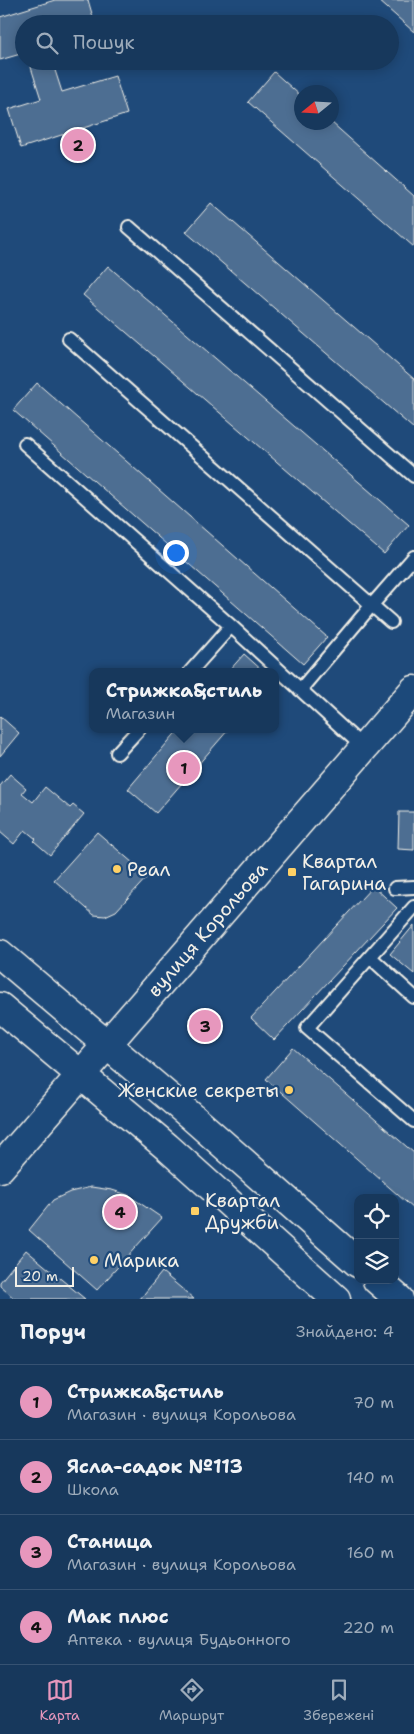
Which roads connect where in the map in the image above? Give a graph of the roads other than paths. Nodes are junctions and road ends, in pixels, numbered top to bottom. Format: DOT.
graph roads {
  1 [pos="129,227"];
  2 [pos="69,340"];
  3 [pos="25,444"];
  4 [pos="414,476"];
  5 [pos="414,557"];
  6 [pos="371,606"];
  7 [pos="391,622"];
  8 [pos="230,626"];
  9 [pos="193,668"];
  10 [pos="276,668"];
  11 [pos="279,671"];
  12 [pos="300,690"];
  13 [pos="414,690"];
  14 [pos="136,733"];
  15 [pos="364,748"];
  16 [pos="118,753"];
  17 [pos="414,887"];
  18 [pos="395,888"];
  19 [pos="414,906"];
  20 [pos="0,954"];
  21 [pos="370,957"];
  22 [pos="414,997"];
  23 [pos="0,1007"];
  24 [pos="107,1045"];
  25 [pos="81,1075"];
  26 [pos="414,1121"];
  27 [pos="0,1168"];
  28 [pos="354,1260"];
  29 [pos="382,1284"];
  30 [pos="336,1299"];
  31 [pos="399,1299"];
  1 -- 4 [label="lane"];
  2 -- 6 [label="lane"];
  3 -- 8 [label="lane"];
  5 -- 6 [label="lane"];
  6 -- 7 [label="lane"];
  6 -- 12 [label="lane"];
  8 -- 9 [label="lane"];
  8 -- 10 [label="lane"];
  11 -- 12 [label="lane"];
  12 -- 15 [label="lane"];
  13 -- 15 [label="main road, вулиця Корольова"];
  14 -- 16 [label="lane"];
  15 -- 24 [label="main road, вулиця Корольова"];
  17 -- 18 [label="lane"];
  19 -- 21 [label="lane"];
  20 -- 24 [label="main road"];
  21 -- 22 [label="lane"];
  21 -- 26 [label="lane"];
  23 -- 25 [label="main road"];
  24 -- 25 [label="main road, вулиця Корольова"];
  24 -- 28 [label="main road"];
  25 -- 27 [label="main road, вулиця Корольова"];
  25 -- 30 [label="main road"];
  29 -- 31 [label="main road"];
}
